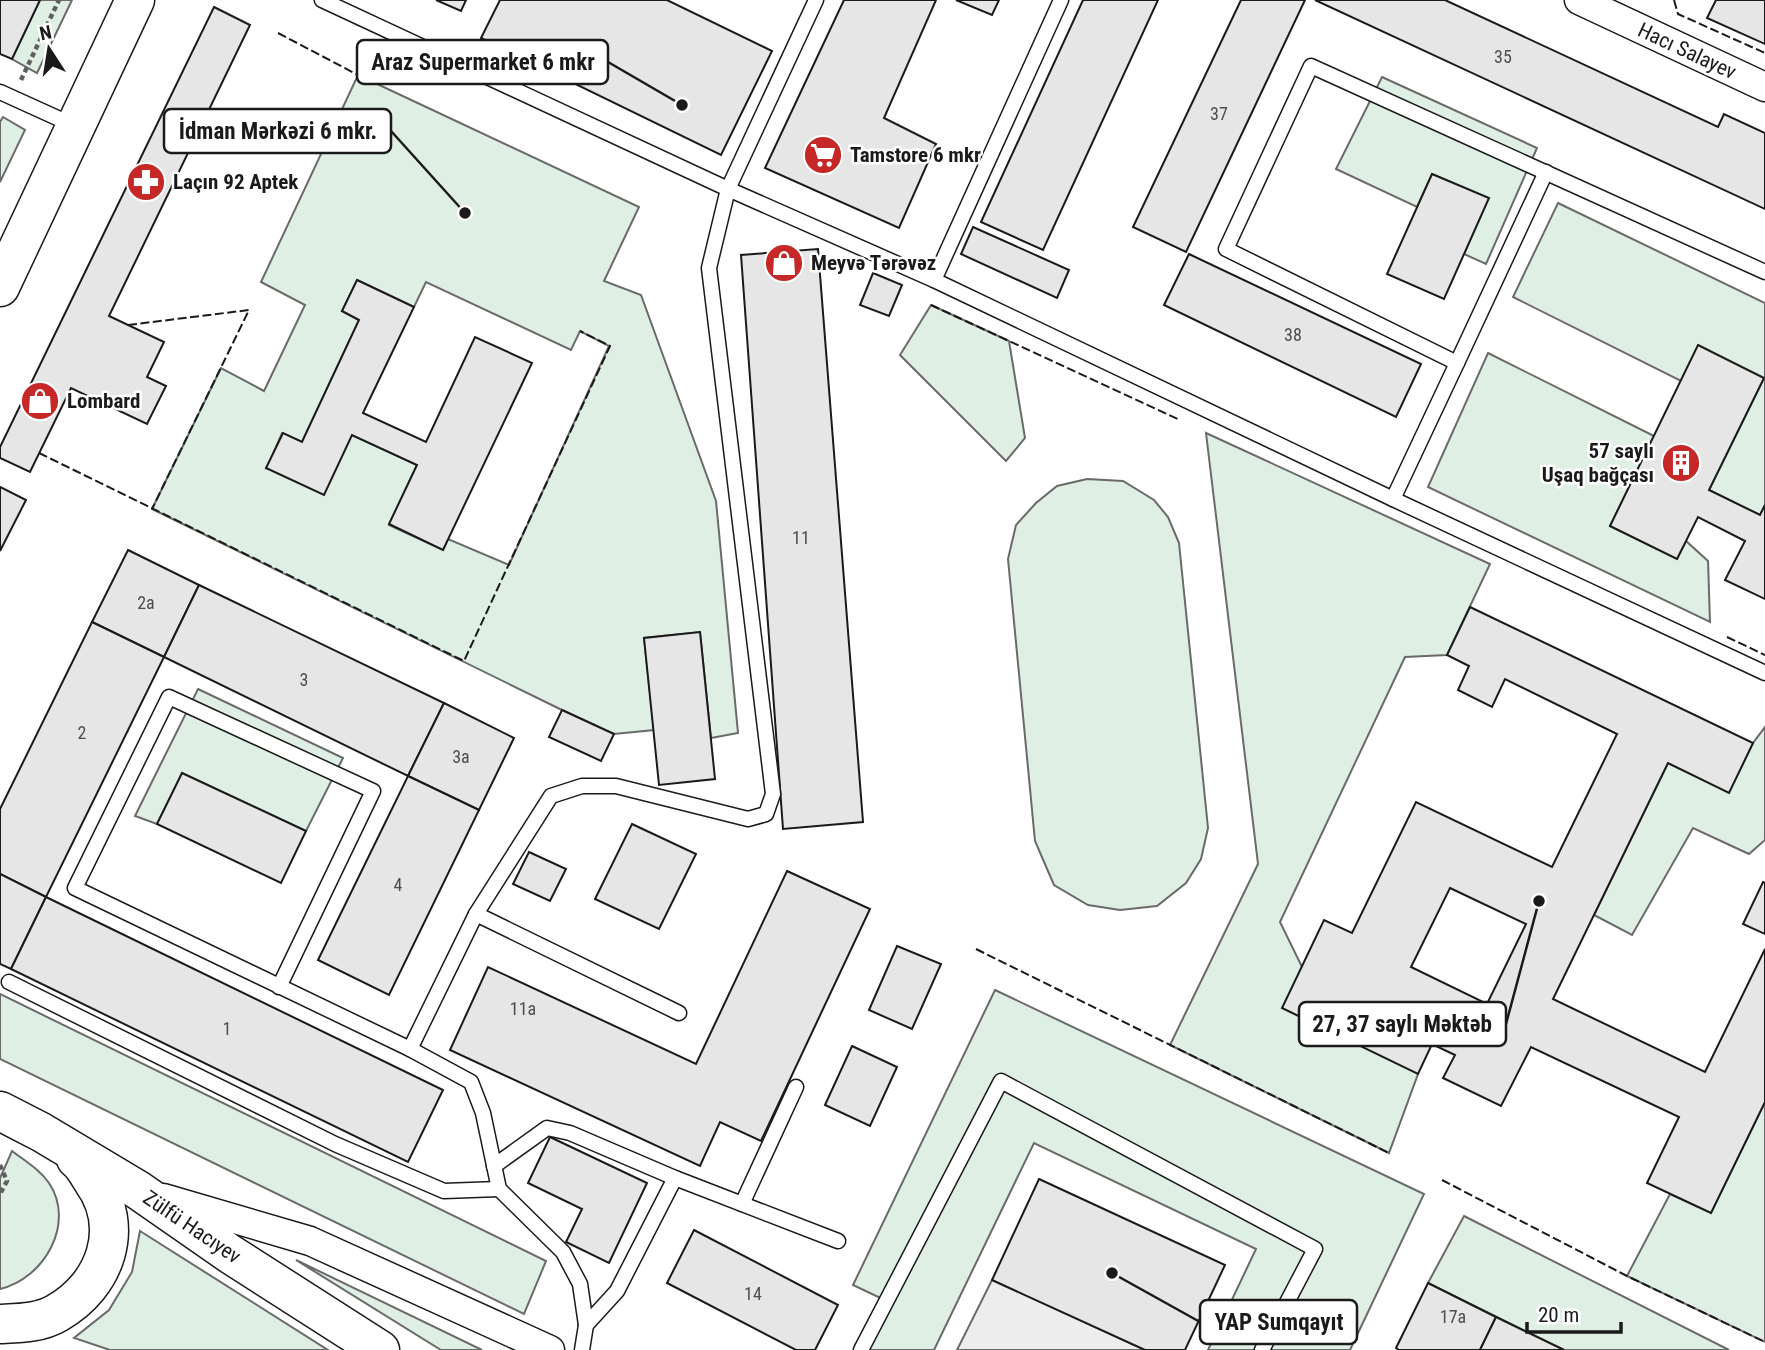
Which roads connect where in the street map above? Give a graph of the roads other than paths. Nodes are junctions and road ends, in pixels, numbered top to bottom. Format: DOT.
graph roads {
  1 [pos="135,0"];
  2 [pos="322,0"];
  3 [pos="816,0"];
  4 [pos="1061,0"];
  5 [pos="1592,3"];
  6 [pos="1762,86"];
  7 [pos="6,95"];
  8 [pos="76,127"];
  9 [pos="1546,172"];
  10 [pos="728,189"];
  11 [pos="1765,272"];
  12 [pos="934,281"];
  13 [pos="0,287"];
  14 [pos="1457,363"];
  15 [pos="1393,499"];
  16 [pos="1765,673"];
  17 [pos="476,914"];
  18 [pos="9,982"];
  19 [pos="279,987"];
  20 [pos="679,1013"];
  21 [pos="410,1049"];
  22 [pos="796,1087"];
  23 [pos="0,1111"];
  24 [pos="41,1132"];
  25 [pos="494,1167"];
  26 [pos="674,1178"];
  27 [pos="499,1189"];
  28 [pos="138,1190"];
  29 [pos="742,1204"];
  30 [pos="838,1241"];
  31 [pos="0,1324"];
  32 [pos="586,1325"];
  33 [pos="0,1334"];
  34 [pos="42,1350"];
  35 [pos="380,1350"];
  36 [pos="550,1350"];
  37 [pos="583,1350"];
  38 [pos="861,1350"];
  39 [pos="1262,1350"];
  1 -- 8 [label="main road"];
  2 -- 10 [label="lane"];
  3 -- 10 [label="lane"];
  4 -- 12 [label="lane"];
  5 -- 6 [label="street, Hacı Salayev"];
  7 -- 8 [label="lane"];
  8 -- 13 [label="main road"];
  9 -- 11 [label="lane"];
  9 -- 14 [label="lane"];
  9 -- 14 [label="lane"];
  10 -- 12 [label="lane"];
  10 -- 17 [label="lane"];
  12 -- 15 [label="lane"];
  14 -- 15 [label="lane"];
  15 -- 16 [label="lane"];
  17 -- 20 [label="lane"];
  17 -- 21 [label="lane"];
  18 -- 27 [label="lane"];
  19 -- 19 [label="lane"];
  19 -- 21 [label="lane"];
  21 -- 25 [label="lane"];
  22 -- 29 [label="lane"];
  23 -- 24 [label="main road, Zülfü Hacıyev"];
  24 -- 28 [label="main road, Zülfü Hacıyev"];
  24 -- 31 [label="main road"];
  25 -- 26 [label="lane"];
  25 -- 27 [label="lane"];
  26 -- 29 [label="lane"];
  26 -- 32 [label="lane"];
  27 -- 32 [label="lane"];
  28 -- 35 [label="main road, Zülfü Hacıyev"];
  28 -- 36 [label="street"];
  29 -- 30 [label="lane"];
  32 -- 37 [label="lane"];
  33 -- 34 [label="main road"];
  38 -- 39 [label="lane"];
}
